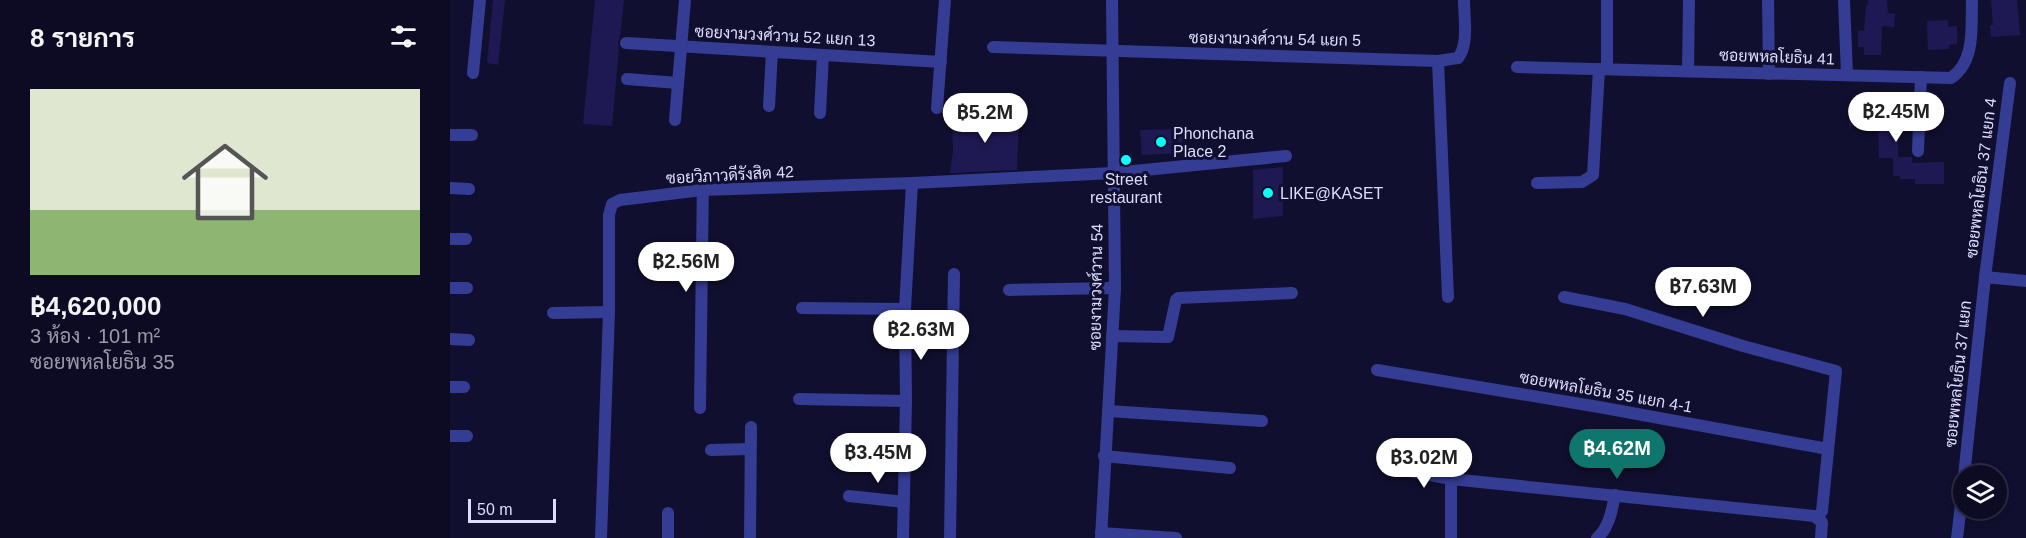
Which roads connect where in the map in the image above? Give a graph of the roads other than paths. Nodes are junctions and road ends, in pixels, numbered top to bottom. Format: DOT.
graph roads {
  1 [pos="480,0"];
  2 [pos="685,0"];
  3 [pos="945,0"];
  4 [pos="1112,0"];
  5 [pos="1464,0"];
  6 [pos="1607,0"];
  7 [pos="1689,0"];
  8 [pos="1768,0"];
  9 [pos="1844,0"];
  10 [pos="1972,0"];
  11 [pos="626,43"];
  12 [pos="681,46"];
  13 [pos="993,48"];
  14 [pos="772,52"];
  15 [pos="1112,52"];
  16 [pos="823,55"];
  17 [pos="1438,61"];
  18 [pos="941,62"];
  19 [pos="1517,67"];
  20 [pos="1603,69"];
  21 [pos="1688,70"];
  22 [pos="473,74"];
  23 [pos="1769,74"];
  24 [pos="1847,75"];
  25 [pos="1921,77"];
  26 [pos="627,79"];
  27 [pos="678,83"];
  28 [pos="2010,83"];
  29 [pos="769,106"];
  30 [pos="937,108"];
  31 [pos="820,113"];
  32 [pos="675,120"];
  33 [pos="450,135"];
  34 [pos="472,135"];
  35 [pos="1918,151"];
  36 [pos="1286,156"];
  37 [pos="1114,173"];
  38 [pos="912,183"];
  39 [pos="1537,183"];
  40 [pos="703,185"];
  41 [pos="450,188"];
  42 [pos="469,189"];
  43 [pos="450,239"];
  44 [pos="466,239"];
  45 [pos="954,274"];
  46 [pos="1985,277"];
  47 [pos="2026,281"];
  48 [pos="450,288"];
  49 [pos="467,288"];
  50 [pos="1115,288"];
  51 [pos="1009,290"];
  52 [pos="1292,293"];
  53 [pos="1448,297"];
  54 [pos="1564,297"];
  55 [pos="802,308"];
  56 [pos="904,309"];
  57 [pos="609,312"];
  58 [pos="553,313"];
  59 [pos="1112,336"];
  60 [pos="450,339"];
  61 [pos="468,340"];
  62 [pos="1377,370"];
  63 [pos="450,387"];
  64 [pos="464,387"];
  65 [pos="799,399"];
  66 [pos="906,401"];
  67 [pos="700,408"];
  68 [pos="1108,411"];
  69 [pos="1262,421"];
  70 [pos="751,427"];
  71 [pos="450,436"];
  72 [pos="467,436"];
  73 [pos="750,449"];
  74 [pos="1828,449"];
  75 [pos="711,450"];
  76 [pos="1104,456"];
  77 [pos="1965,465"];
  78 [pos="1230,468"];
  79 [pos="1404,470"];
  80 [pos="1450,479"];
  81 [pos="1615,495"];
  82 [pos="849,496"];
  83 [pos="904,502"];
  84 [pos="668,513"];
  85 [pos="1818,518"];
  86 [pos="1959,519"];
  87 [pos="1101,535"];
  88 [pos="601,538"];
  89 [pos="668,538"];
  90 [pos="750,538"];
  91 [pos="903,538"];
  92 [pos="950,538"];
  93 [pos="1176,538"];
  94 [pos="1451,538"];
  95 [pos="1598,538"];
  96 [pos="1821,538"];
  97 [pos="1957,538"];
  1 -- 22 [label="street"];
  2 -- 12 [label="street"];
  3 -- 18 [label="street"];
  4 -- 15 [label="street, ซอยงามวงศ์วาน 54"];
  5 -- 17 [label="street, ซอยงามวงศ์วาน 54 แยก 5"];
  6 -- 20 [label="street"];
  7 -- 21 [label="street"];
  8 -- 23 [label="street"];
  9 -- 24 [label="street"];
  10 -- 25 [label="street, ซอยพหลโยธิน 41"];
  11 -- 12 [label="street, ซอยงามวงศ์วาน 52 แยก 13"];
  12 -- 14 [label="street, ซอยงามวงศ์วาน 52 แยก 13"];
  12 -- 27 [label="street"];
  13 -- 15 [label="street, ซอยงามวงศ์วาน 54 แยก 5"];
  14 -- 16 [label="street, ซอยงามวงศ์วาน 52 แยก 13"];
  14 -- 29 [label="street"];
  15 -- 17 [label="street, ซอยงามวงศ์วาน 54 แยก 5"];
  15 -- 37 [label="street, ซอยงามวงศ์วาน 54"];
  16 -- 18 [label="street, ซอยงามวงศ์วาน 52 แยก 13"];
  16 -- 31 [label="street"];
  17 -- 53 [label="street"];
  18 -- 30 [label="street"];
  19 -- 20 [label="street, ซอยพหลโยธิน 41"];
  20 -- 21 [label="street, ซอยพหลโยธิน 41"];
  20 -- 39 [label="street"];
  21 -- 23 [label="street, ซอยพหลโยธิน 41"];
  23 -- 24 [label="street, ซอยพหลโยธิน 41"];
  24 -- 25 [label="street, ซอยพหลโยธิน 41"];
  25 -- 35 [label="street"];
  26 -- 27 [label="street"];
  27 -- 32 [label="street"];
  28 -- 46 [label="street, ซอยพหลโยธิน 37 แยก 4"];
  33 -- 34 [label="street"];
  36 -- 37 [label="street, ซอยวิภาวดีรังสิต 42"];
  37 -- 38 [label="street, ซอยวิภาวดีรังสิต 42"];
  37 -- 50 [label="street, ซอยงามวงศ์วาน 54"];
  38 -- 40 [label="street, ซอยวิภาวดีรังสิต 42"];
  38 -- 56 [label="street"];
  40 -- 57 [label="street, ซอยวิภาวดีรังสิต 42"];
  40 -- 67 [label="street"];
  41 -- 42 [label="street"];
  43 -- 44 [label="street"];
  45 -- 92 [label="street"];
  46 -- 47 [label="street"];
  46 -- 77 [label="street, ซอยพหลโยธิน 37 แยก"];
  48 -- 49 [label="street"];
  50 -- 51 [label="street"];
  50 -- 59 [label="street, ซอยงามวงศ์วาน 54"];
  52 -- 59 [label="street"];
  54 -- 74 [label="street"];
  55 -- 56 [label="street"];
  56 -- 66 [label="street"];
  57 -- 58 [label="street"];
  57 -- 88 [label="street, ซอยวิภาวดีรังสิต 42"];
  59 -- 68 [label="street, ซอยงามวงศ์วาน 54"];
  60 -- 61 [label="street"];
  62 -- 74 [label="street, ซอยพหลโยธิน 35 แยก 4-1"];
  63 -- 64 [label="street"];
  65 -- 66 [label="street"];
  66 -- 83 [label="street"];
  68 -- 69 [label="street"];
  68 -- 76 [label="street, ซอยงามวงศ์วาน 54"];
  70 -- 73 [label="street"];
  71 -- 72 [label="street"];
  73 -- 75 [label="street"];
  73 -- 90 [label="street"];
  74 -- 85 [label="street"];
  76 -- 78 [label="street"];
  76 -- 87 [label="street, ซอยงามวงศ์วาน 54"];
  79 -- 80 [label="street"];
  80 -- 81 [label="street"];
  80 -- 94 [label="street"];
  81 -- 85 [label="street"];
  81 -- 95 [label="street"];
  82 -- 83 [label="street"];
  83 -- 91 [label="street"];
  84 -- 89 [label="street"];
  85 -- 96 [label="street"];
  86 -- 97 [label="street"];
  87 -- 93 [label="street"];
}
